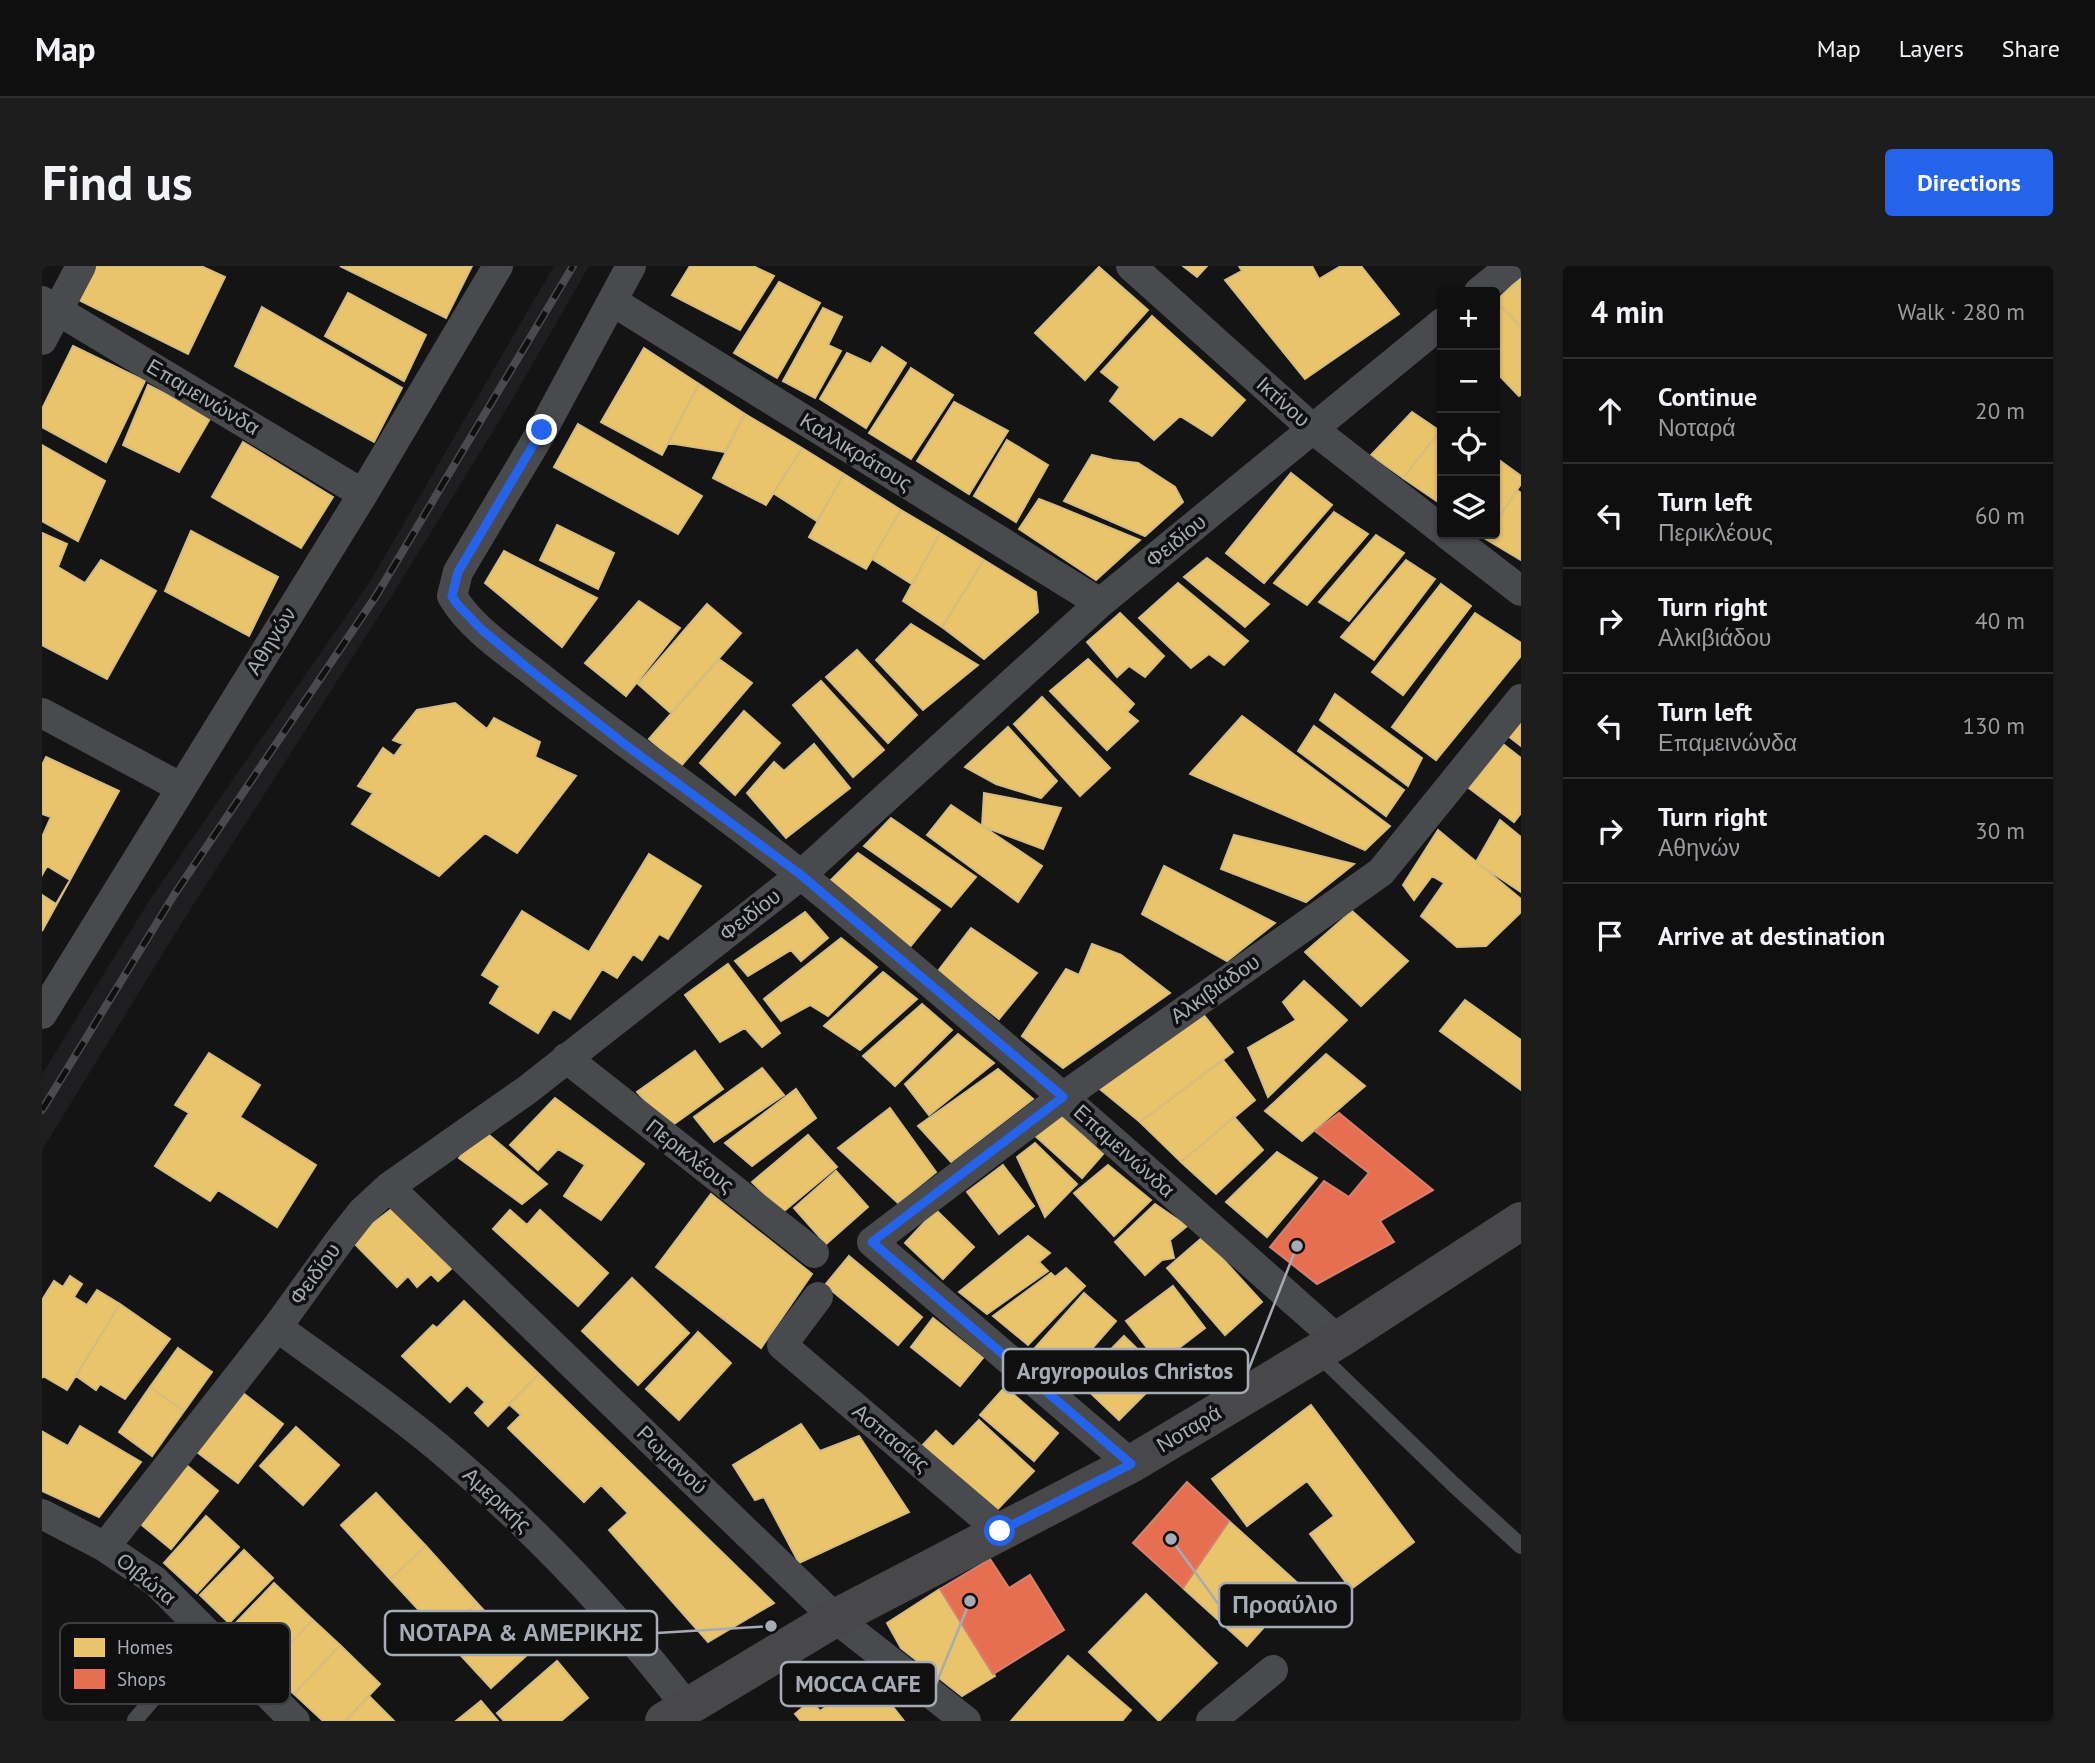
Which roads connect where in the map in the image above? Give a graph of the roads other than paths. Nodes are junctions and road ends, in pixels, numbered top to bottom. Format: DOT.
graph roads {
  1 [pos="81,266"];
  2 [pos="498,266"];
  3 [pos="631,266"];
  4 [pos="1131,266"];
  5 [pos="1511,266"];
  6 [pos="1485,287"];
  7 [pos="612,301"];
  8 [pos="50,305"];
  9 [pos="1437,327"];
  10 [pos="42,340"];
  11 [pos="1314,430"];
  12 [pos="363,494"];
  13 [pos="1437,526"];
  14 [pos="1453,539"];
  15 [pos="1521,591"];
  16 [pos="1100,603"];
  17 [pos="1521,699"];
  18 [pos="42,713"];
  19 [pos="180,787"];
  20 [pos="801,875"];
  21 [pos="42,1014"];
  22 [pos="566,1058"];
  23 [pos="1063,1097"];
  24 [pos="389,1187"];
  25 [pos="1521,1221"];
  26 [pos="814,1253"];
  27 [pos="818,1297"];
  28 [pos="277,1327"];
  29 [pos="1327,1346"];
  30 [pos="1131,1464"];
  31 [pos="42,1514"];
  32 [pos="1000,1531"];
  33 [pos="1521,1546"];
  34 [pos="104,1547"];
  35 [pos="835,1618"];
  36 [pos="197,1623"];
  37 [pos="1273,1670"];
  38 [pos="149,1704"];
  39 [pos="278,1704"];
  40 [pos="676,1714"];
  41 [pos="135,1720"];
  42 [pos="295,1721"];
  43 [pos="966,1721"];
  44 [pos="1211,1721"];
  1 -- 8 [label="street"];
  2 -- 12 [label="street, Αθηνών"];
  3 -- 7 [label="street"];
  4 -- 11 [label="street, Ικτίνου"];
  5 -- 6 [label="street"];
  7 -- 16 [label="street, Καλλικράτους"];
  7 -- 20 [label="street, Επαμεινώνδα"];
  8 -- 10 [label="street"];
  8 -- 12 [label="street, Επαμεινώνδα"];
  9 -- 11 [label="street, Φειδίου"];
  11 -- 13 [label="street, Ικτίνου"];
  11 -- 16 [label="street, Φειδίου"];
  12 -- 19 [label="street, Αθηνών"];
  14 -- 15 [label="street"];
  16 -- 20 [label="street, Φειδίου"];
  17 -- 23 [label="street, Αλκιβιάδου"];
  18 -- 19 [label="street"];
  19 -- 21 [label="street, Αθηνών"];
  20 -- 22 [label="street, Φειδίου"];
  20 -- 23 [label="street, Επαμεινώνδα"];
  22 -- 24 [label="street, Φειδίου"];
  22 -- 26 [label="street, Περικλέους"];
  23 -- 29 [label="street, Επαμεινώνδα"];
  23 -- 30 [label="street, Αλκιβιάδου"];
  24 -- 28 [label="street, Φειδίου"];
  24 -- 35 [label="street, Ρωμανού"];
  25 -- 29 [label="main road, Νοταρά"];
  27 -- 32 [label="street, Ασπασίας"];
  28 -- 34 [label="street, Φειδίου"];
  28 -- 40 [label="street, Αμερικής"];
  29 -- 30 [label="main road, Νοταρά"];
  29 -- 33 [label="lane"];
  30 -- 32 [label="main road, Νοταρά"];
  31 -- 34 [label="street, Οιβώτα"];
  32 -- 35 [label="main road, Νοταρά"];
  34 -- 36 [label="street, Οιβώτα"];
  35 -- 40 [label="main road, Νοταρά"];
  35 -- 43 [label="street, Ρωμανού"];
  37 -- 44 [label="street"];
  38 -- 41 [label="lane"];
  39 -- 42 [label="street, Οιβώτα"];
}
